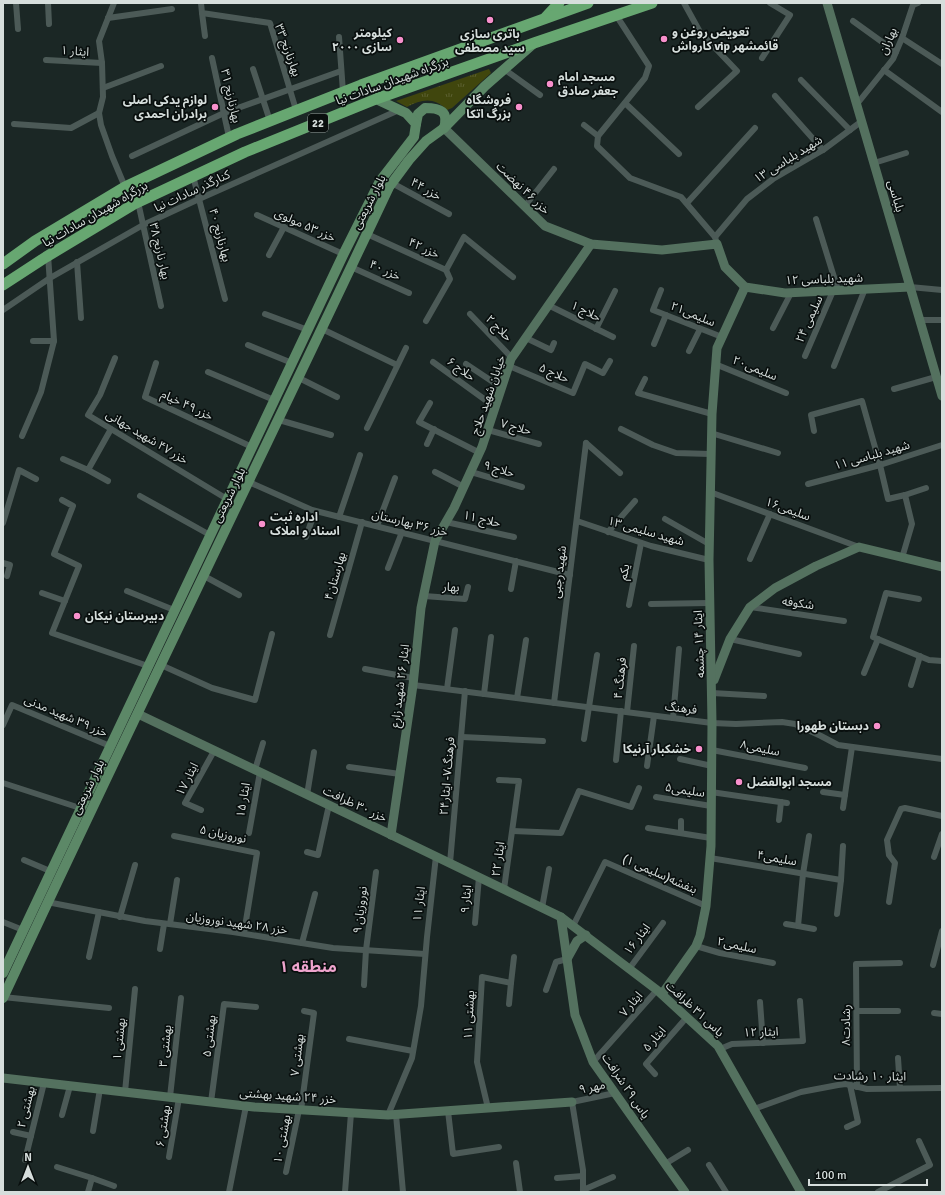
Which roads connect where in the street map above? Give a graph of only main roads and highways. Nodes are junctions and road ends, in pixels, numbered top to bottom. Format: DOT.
graph roads {
  1 [pos="559,3"];
  2 [pos="588,3"];
  3 [pos="652,3"];
  4 [pos="544,19"];
  5 [pos="534,43"];
  6 [pos="376,99"];
  7 [pos="416,124"];
  8 [pos="444,128"];
  9 [pos="3,264"];
  10 [pos="3,285"];
  11 [pos="166,629"];
  12 [pos="176,634"];
  13 [pos="3,973"];
  14 [pos="3,998"];
  1 -- 4 [label="highway"];
  2 -- 4 [label="highway, بزرگراه شهیدان سادات نیا / 22"];
  3 -- 5 [label="highway, بزرگراه شهیدان سادات نیا / 22"];
  4 -- 9 [label="highway, بزرگراه شهیدان سادات نیا / 22"];
  5 -- 6 [label="highway, بزرگراه شهیدان سادات نیا / 22"];
  5 -- 8 [label="main road, بلوار شریعتی"];
  6 -- 7 [label="main road"];
  6 -- 10 [label="highway, بزرگراه شهیدان سادات نیا / 22"];
  7 -- 8 [label="main road, بلوار شریعتی"];
  7 -- 11 [label="main road, بلوار شریعتی"];
  8 -- 12 [label="main road, بلوار شریعتی"];
  11 -- 12 [label="main road"];
  11 -- 13 [label="main road, بلوار شریعتی"];
  12 -- 14 [label="main road, بلوار شریعتی"];
}
